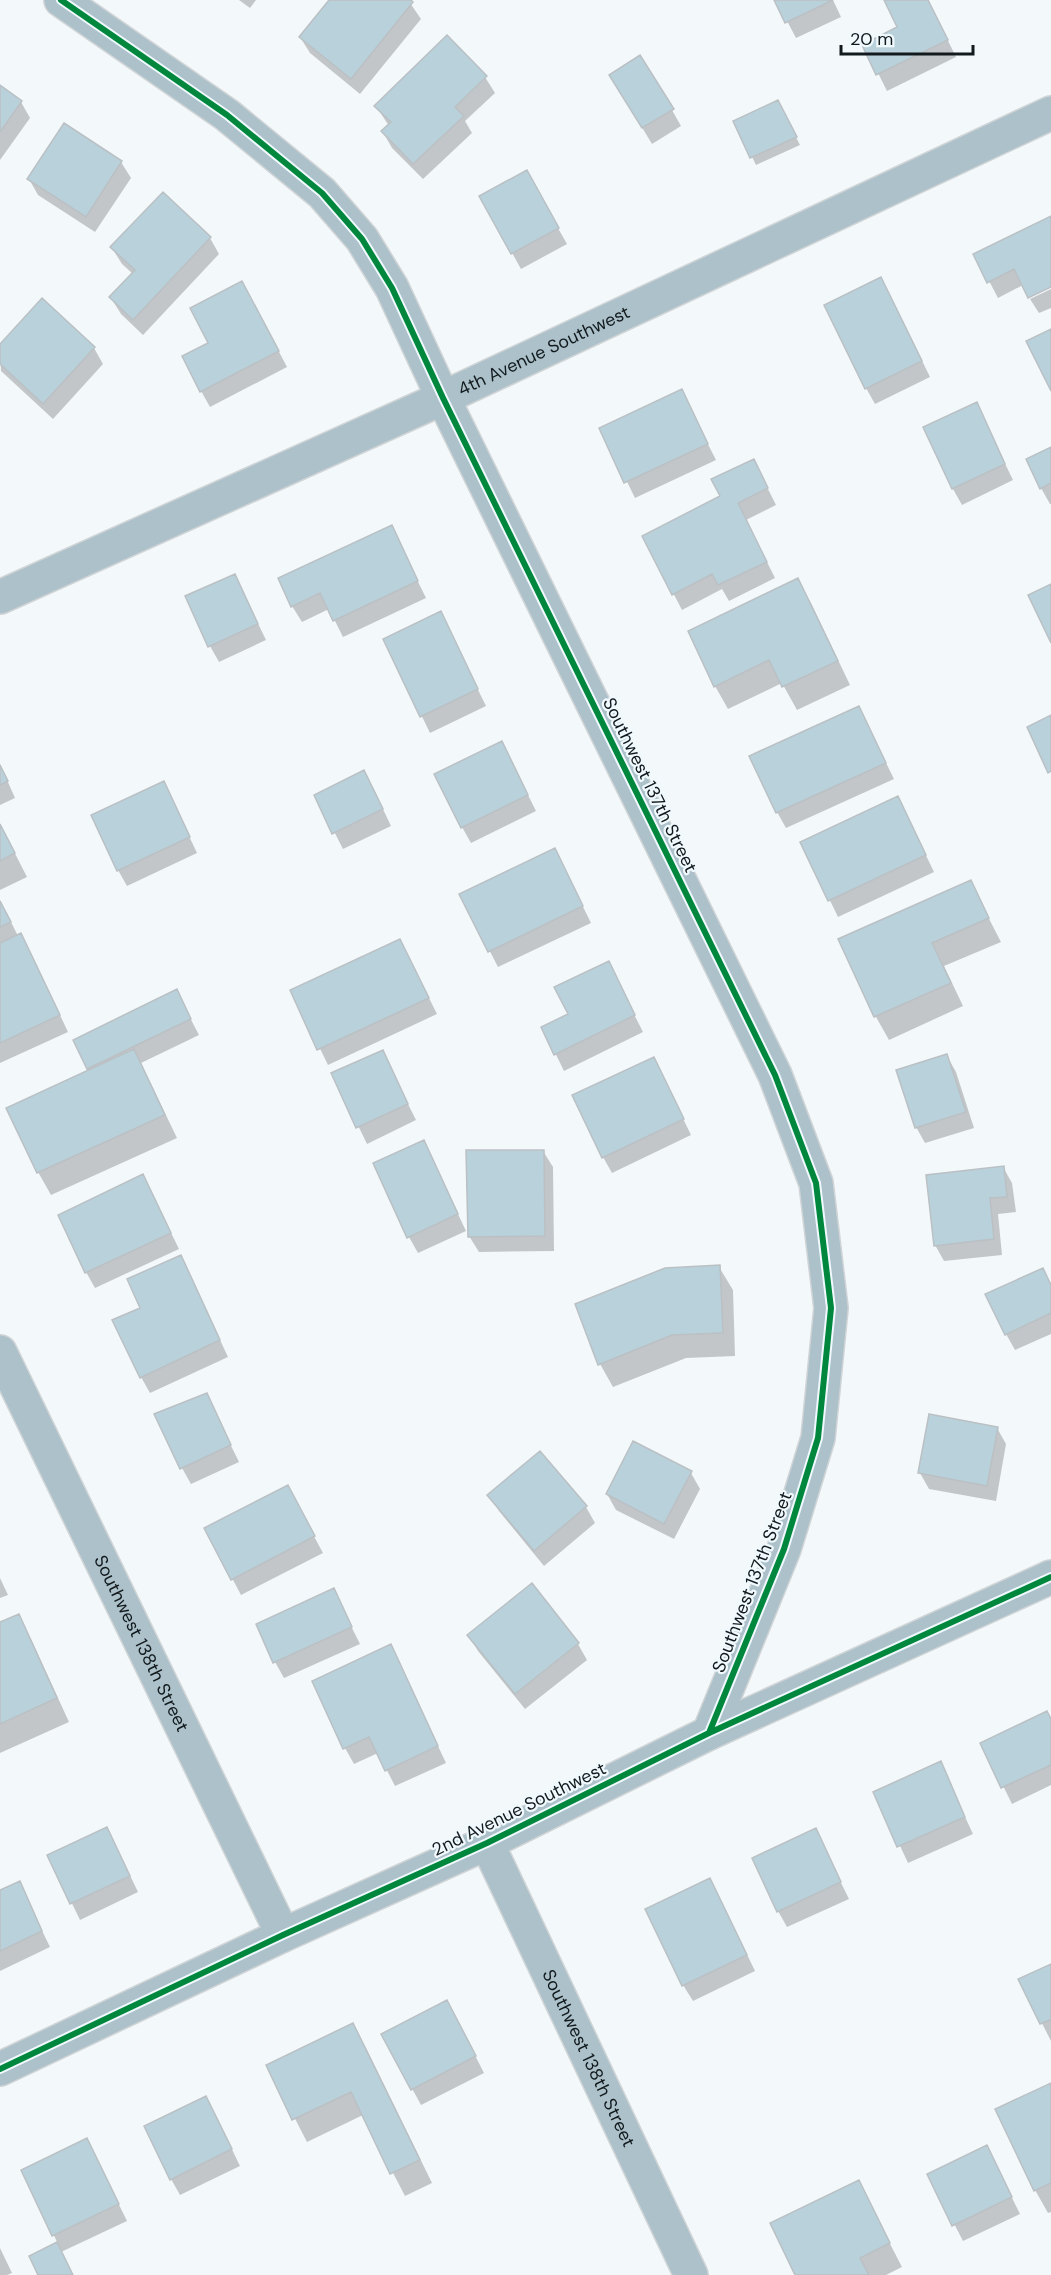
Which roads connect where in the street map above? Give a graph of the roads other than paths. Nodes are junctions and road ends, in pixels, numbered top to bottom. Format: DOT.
graph roads {
  1 [pos="61,0"];
  2 [pos="1051,113"];
  3 [pos="443,398"];
  4 [pos="0,597"];
  5 [pos="0,1352"];
  6 [pos="1051,1577"];
  7 [pos="709,1733"];
  8 [pos="487,1842"];
  9 [pos="283,1935"];
  10 [pos="0,2068"];
  11 [pos="691,2275"];
  1 -- 3 [label="street, Southwest 137th Street"];
  2 -- 3 [label="street, 4th Avenue Southwest"];
  3 -- 4 [label="street, 4th Avenue Southwest"];
  3 -- 7 [label="street, Southwest 137th Street"];
  5 -- 9 [label="street, Southwest 138th Street"];
  6 -- 7 [label="street, 2nd Avenue Southwest"];
  7 -- 8 [label="street, 2nd Avenue Southwest"];
  8 -- 9 [label="street, 2nd Avenue Southwest"];
  8 -- 11 [label="street, Southwest 138th Street"];
  9 -- 10 [label="street, 2nd Avenue Southwest"];
}
